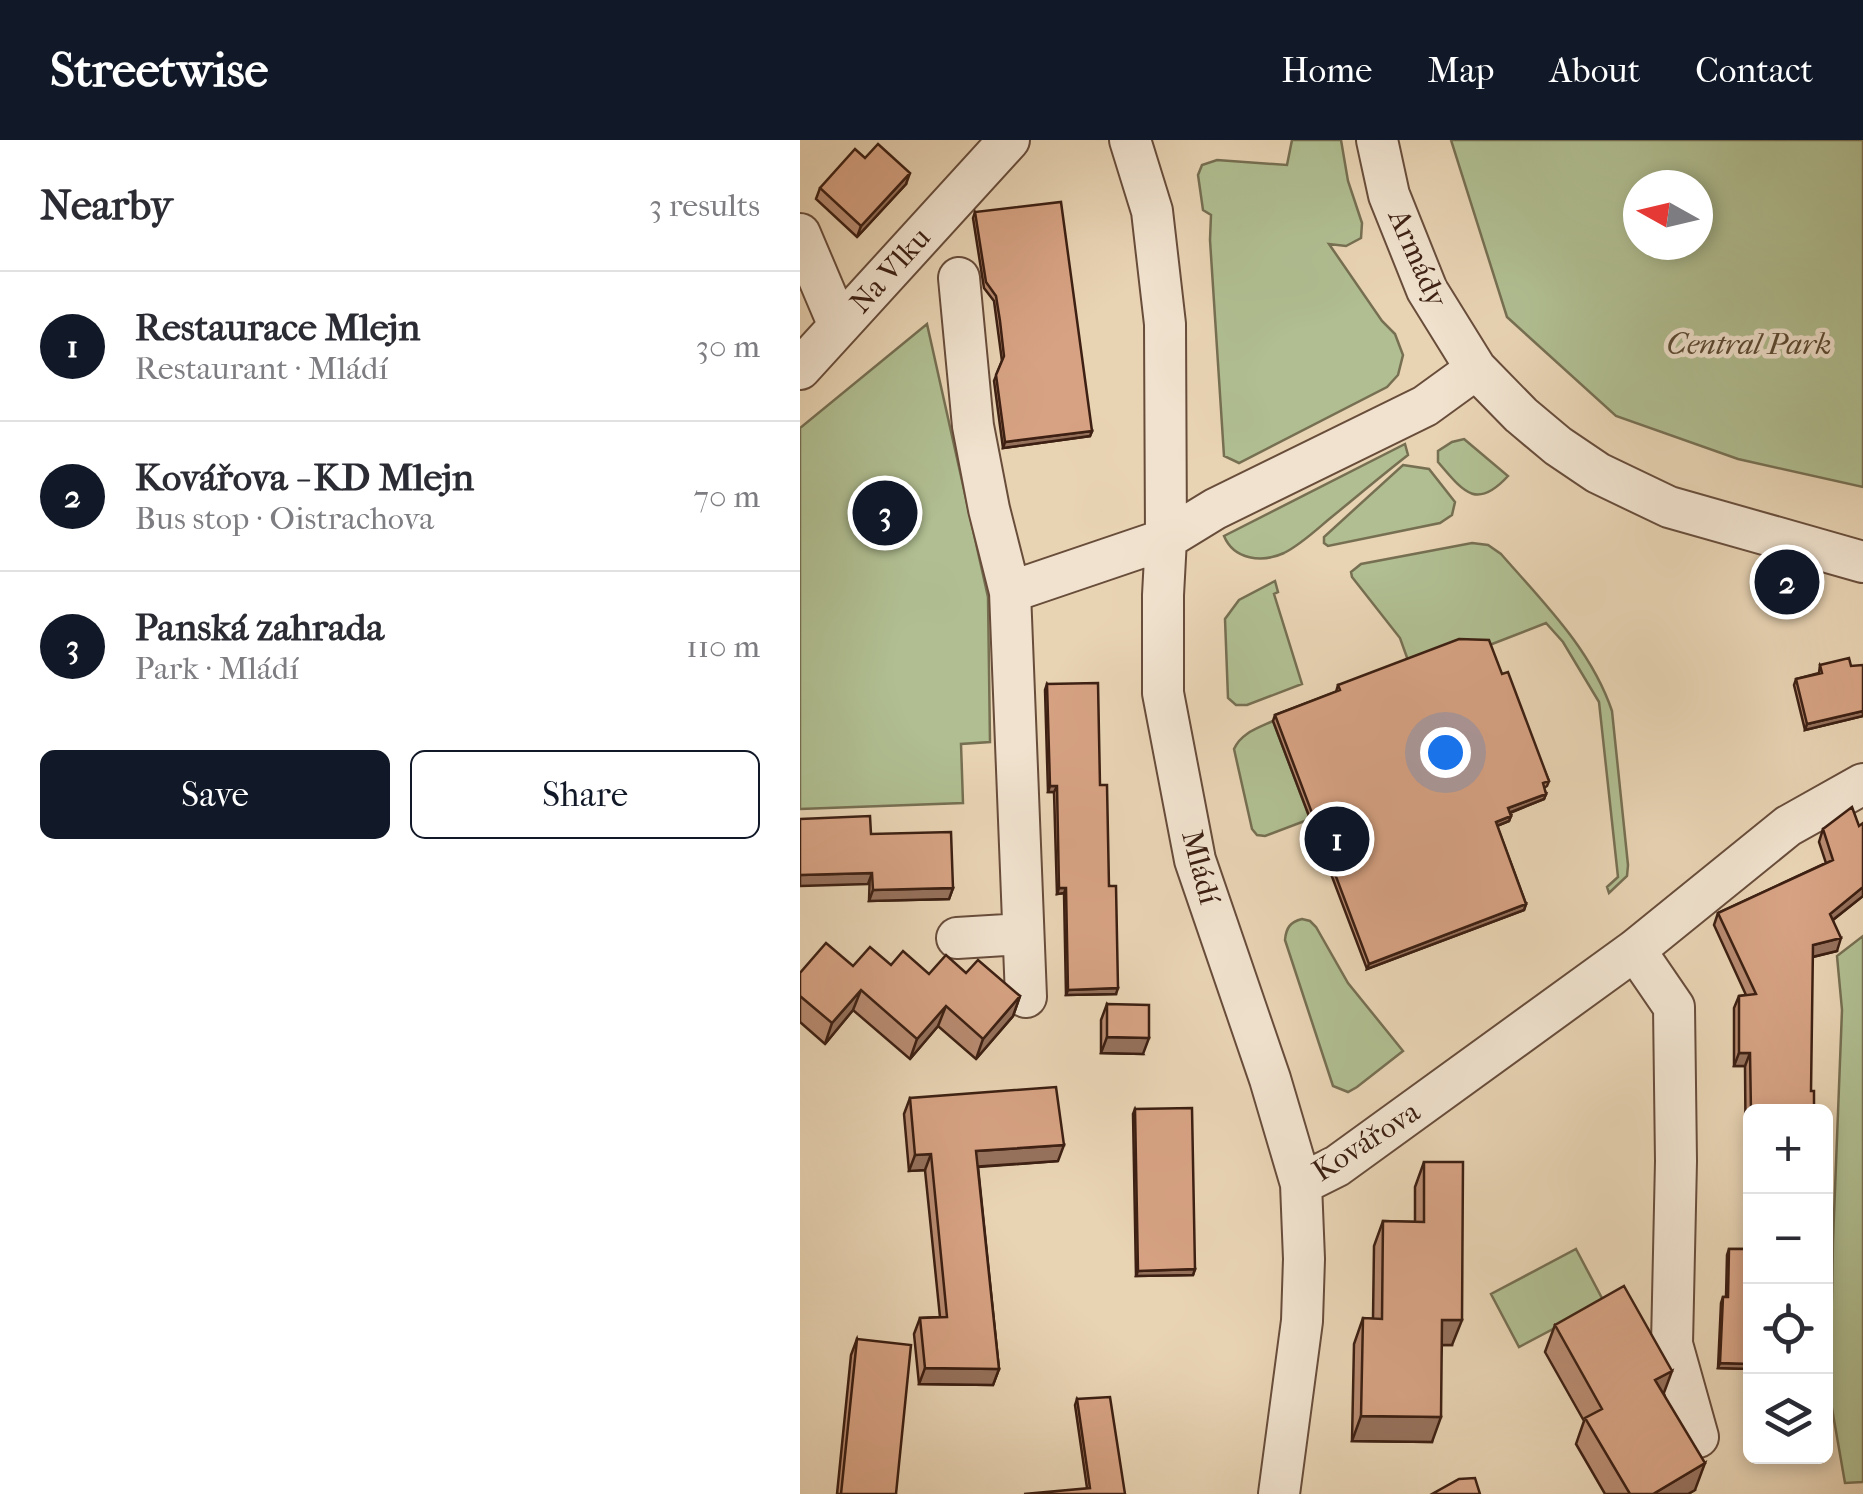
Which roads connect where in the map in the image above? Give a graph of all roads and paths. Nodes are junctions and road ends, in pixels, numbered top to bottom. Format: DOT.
graph roads {
  1 [pos="1009,140"];
  2 [pos="1130,140"];
  3 [pos="1377,140"];
  4 [pos="800,234"];
  5 [pos="959,278"];
  6 [pos="839,326"];
  7 [pos="1476,368"];
  8 [pos="800,370"];
  9 [pos="1166,539"];
  10 [pos="1863,562"];
  11 [pos="1010,592"];
  12 [pos="1863,784"];
  13 [pos="1022,934"];
  14 [pos="957,938"];
  15 [pos="1635,950"];
  16 [pos="1026,997"];
  17 [pos="1301,1184"];
  18 [pos="1698,1437"];
  19 [pos="1279,1494"];
  1 -- 6 [label="street, Na Vlku"];
  2 -- 9 [label="street, Mládí"];
  3 -- 7 [label="street, Armády"];
  4 -- 6 [label="street, Na Vlku"];
  5 -- 11 [label="street"];
  6 -- 8 [label="street"];
  7 -- 9 [label="street"];
  7 -- 10 [label="street, Armády"];
  9 -- 11 [label="street"];
  9 -- 17 [label="street, Mládí"];
  11 -- 13 [label="street"];
  12 -- 15 [label="street, Kovářova"];
  13 -- 14 [label="street"];
  13 -- 16 [label="street"];
  15 -- 17 [label="street, Kovářova"];
  15 -- 18 [label="street"];
  17 -- 19 [label="street, Kovářova"];
}
